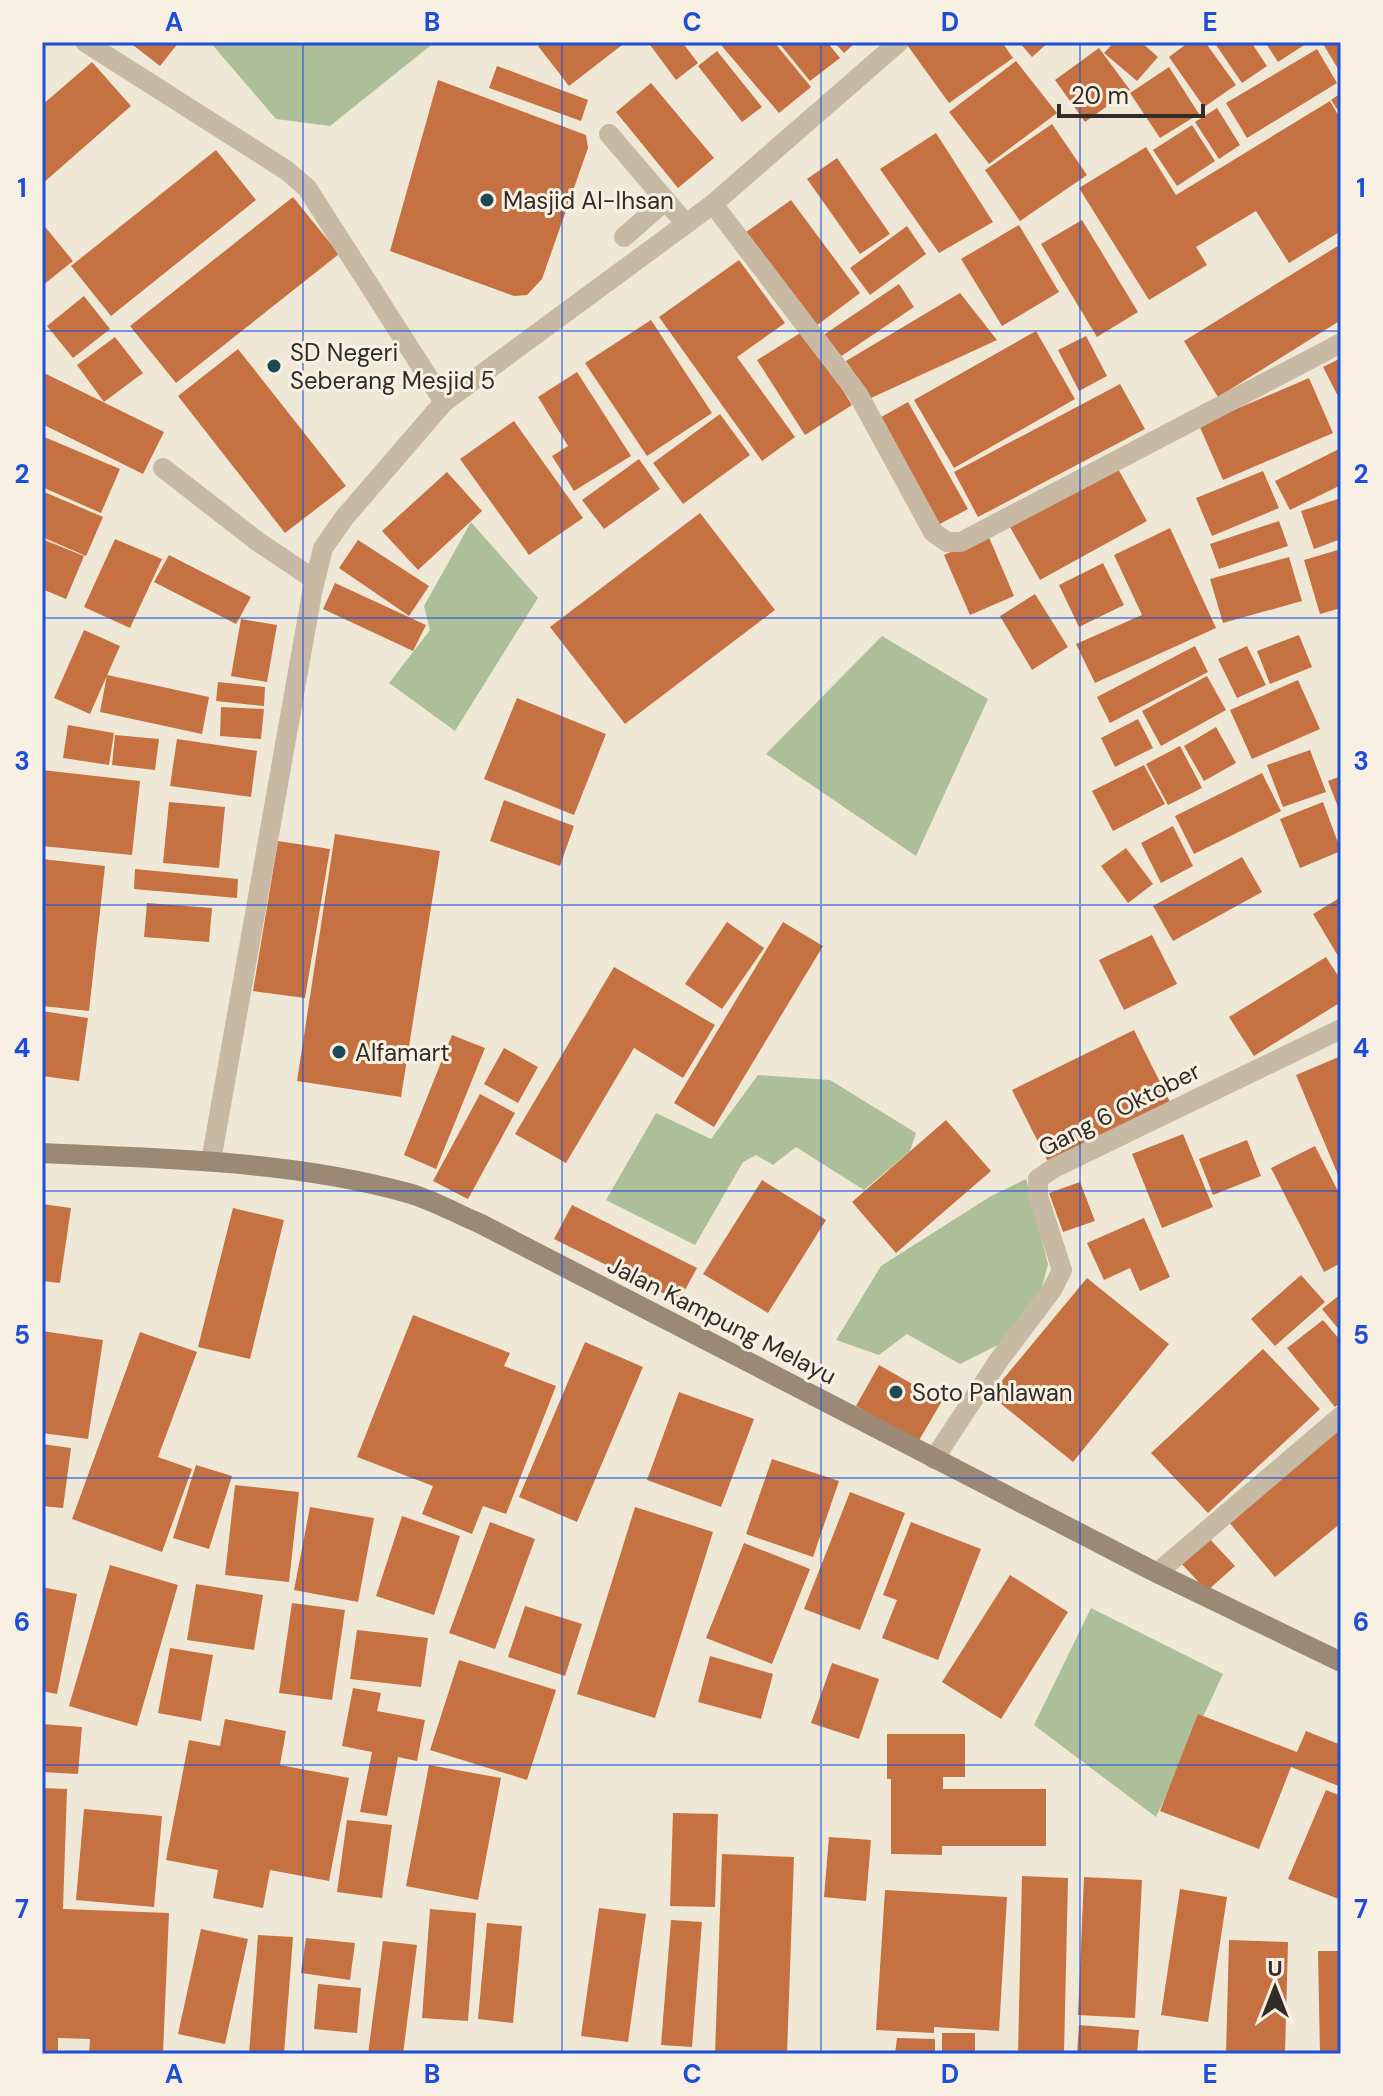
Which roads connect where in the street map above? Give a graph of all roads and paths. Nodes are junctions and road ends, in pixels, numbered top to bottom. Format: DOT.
graph roads {
  1 [pos="85,42"];
  2 [pos="899,42"];
  3 [pos="609,134"];
  4 [pos="666,200"];
  5 [pos="713,204"];
  6 [pos="686,224"];
  7 [pos="624,237"];
  8 [pos="1341,343"];
  9 [pos="444,402"];
  10 [pos="163,468"];
  11 [pos="315,580"];
  12 [pos="1341,1029"];
  13 [pos="42,1153"];
  14 [pos="211,1161"];
  15 [pos="1341,1416"];
  16 [pos="934,1459"];
  17 [pos="1157,1573"];
  18 [pos="1341,1662"];
  1 -- 9 [label="street"];
  2 -- 5 [label="street"];
  3 -- 4 [label="street"];
  4 -- 6 [label="street"];
  4 -- 7 [label="street"];
  5 -- 6 [label="street"];
  5 -- 8 [label="street"];
  6 -- 9 [label="street"];
  9 -- 11 [label="street"];
  10 -- 11 [label="street"];
  11 -- 14 [label="street"];
  12 -- 16 [label="street, Gang 6 Oktober"];
  13 -- 14 [label="main road, Jalan Kampung Melayu"];
  14 -- 16 [label="main road, Jalan Kampung Melayu"];
  15 -- 17 [label="street"];
  16 -- 17 [label="main road, Jalan Kampung Melayu"];
  17 -- 18 [label="main road, Jalan Kampung Melayu"];
}
